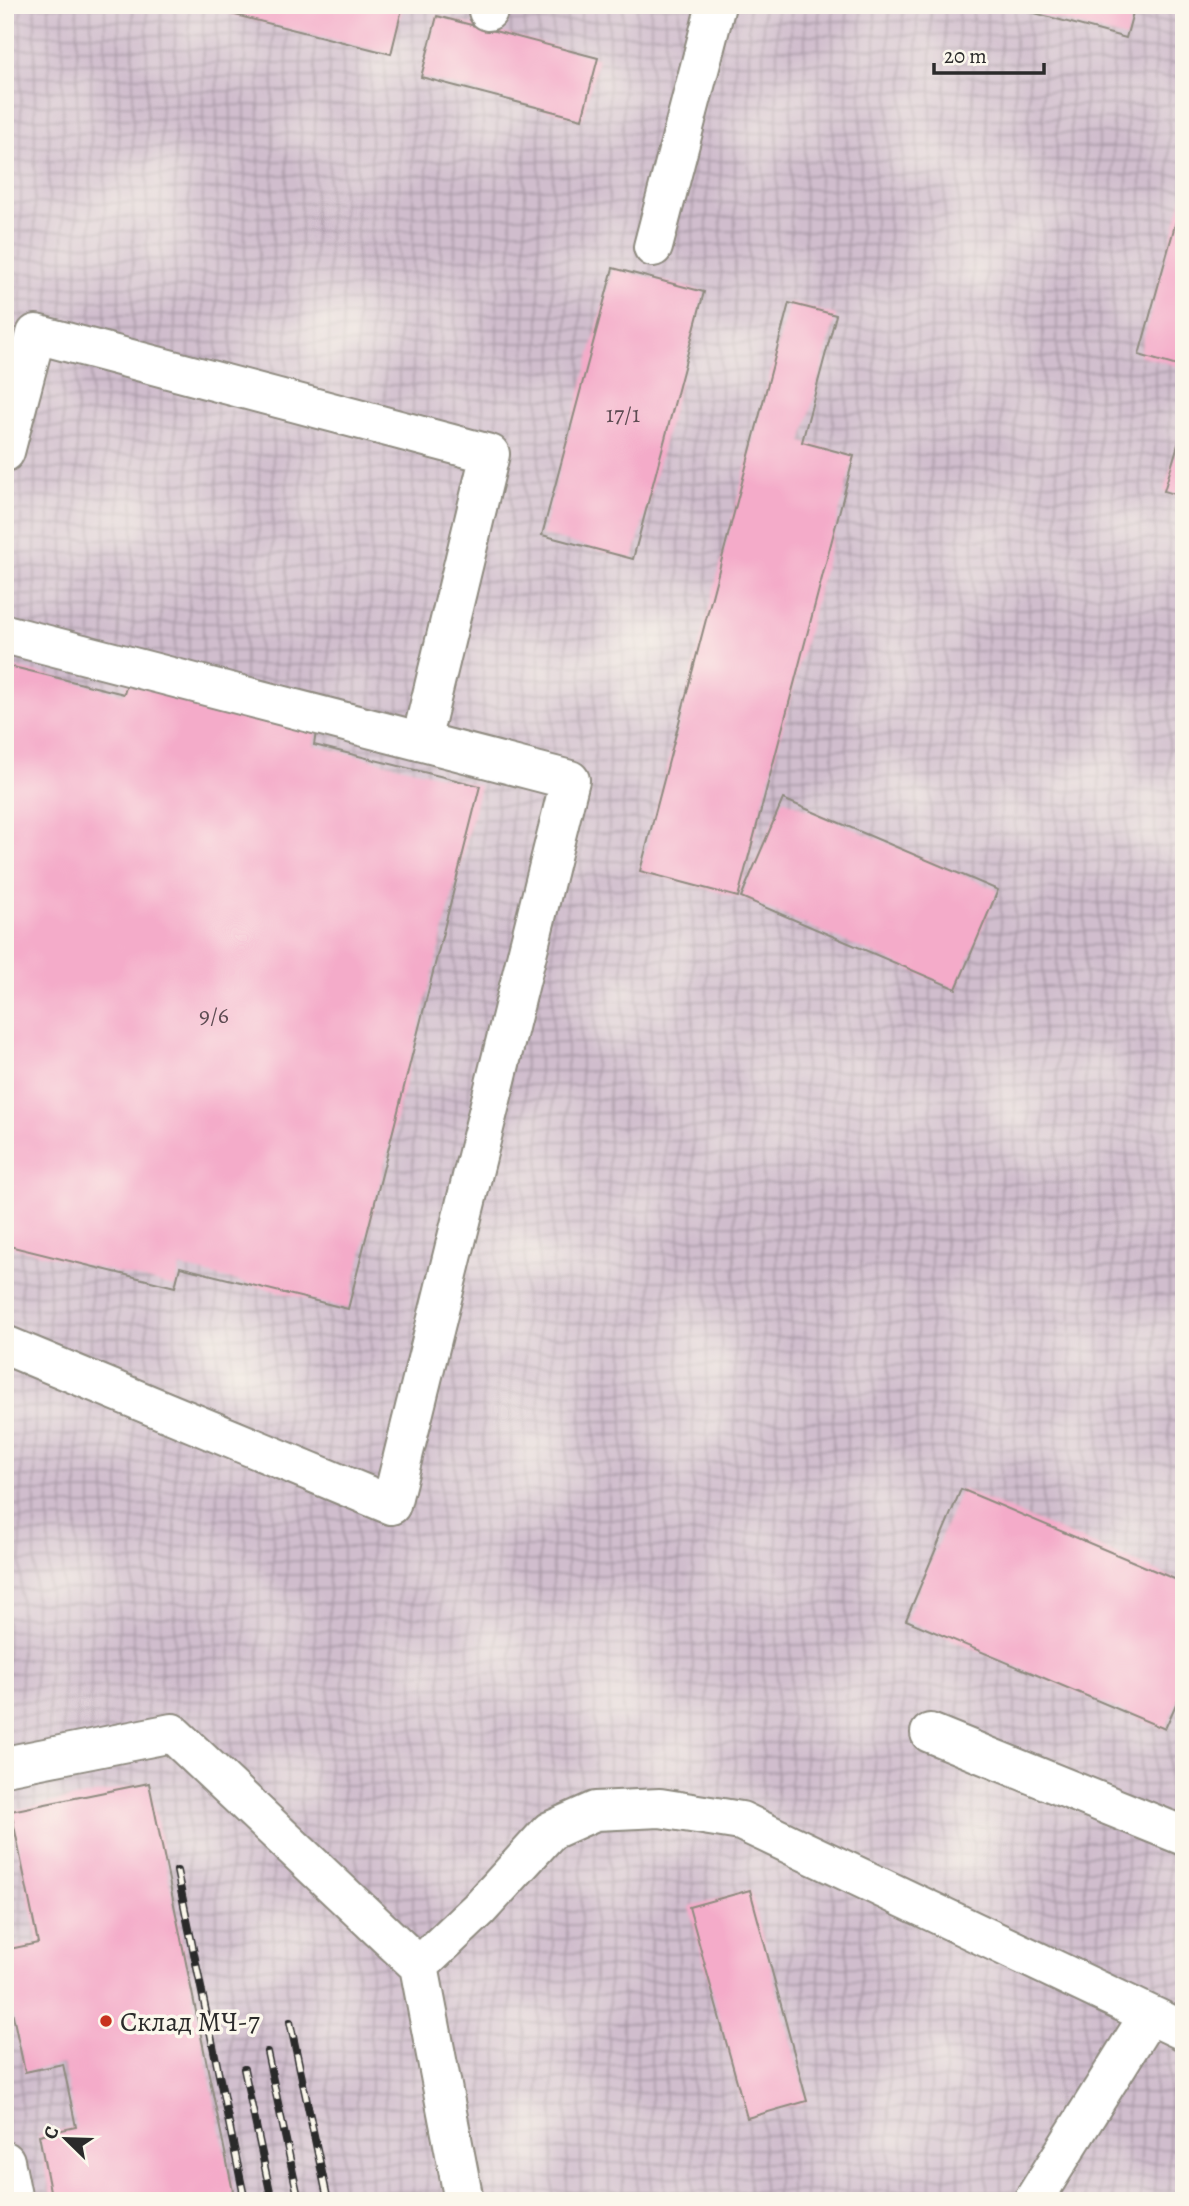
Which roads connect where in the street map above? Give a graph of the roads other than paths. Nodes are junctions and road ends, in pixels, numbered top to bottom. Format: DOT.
graph roads {
  1 [pos="716,5"];
  2 [pos="653,247"];
  3 [pos="5,452"];
  4 [pos="5,634"];
  5 [pos="421,741"];
  6 [pos="5,1345"];
  7 [pos="930,1733"];
  8 [pos="5,1766"];
  9 [pos="1184,1836"];
  10 [pos="419,1966"];
  11 [pos="1149,2015"];
  12 [pos="1184,2031"];
  13 [pos="5,2161"];
  14 [pos="13,2201"];
  15 [pos="464,2201"];
  16 [pos="1033,2201"];
  1 -- 2 [label="street"];
  3 -- 5 [label="street"];
  4 -- 5 [label="street"];
  5 -- 6 [label="street"];
  7 -- 9 [label="street"];
  8 -- 10 [label="street"];
  10 -- 11 [label="street"];
  10 -- 15 [label="street"];
  11 -- 12 [label="street"];
  11 -- 16 [label="street"];
  13 -- 14 [label="street"];
}
